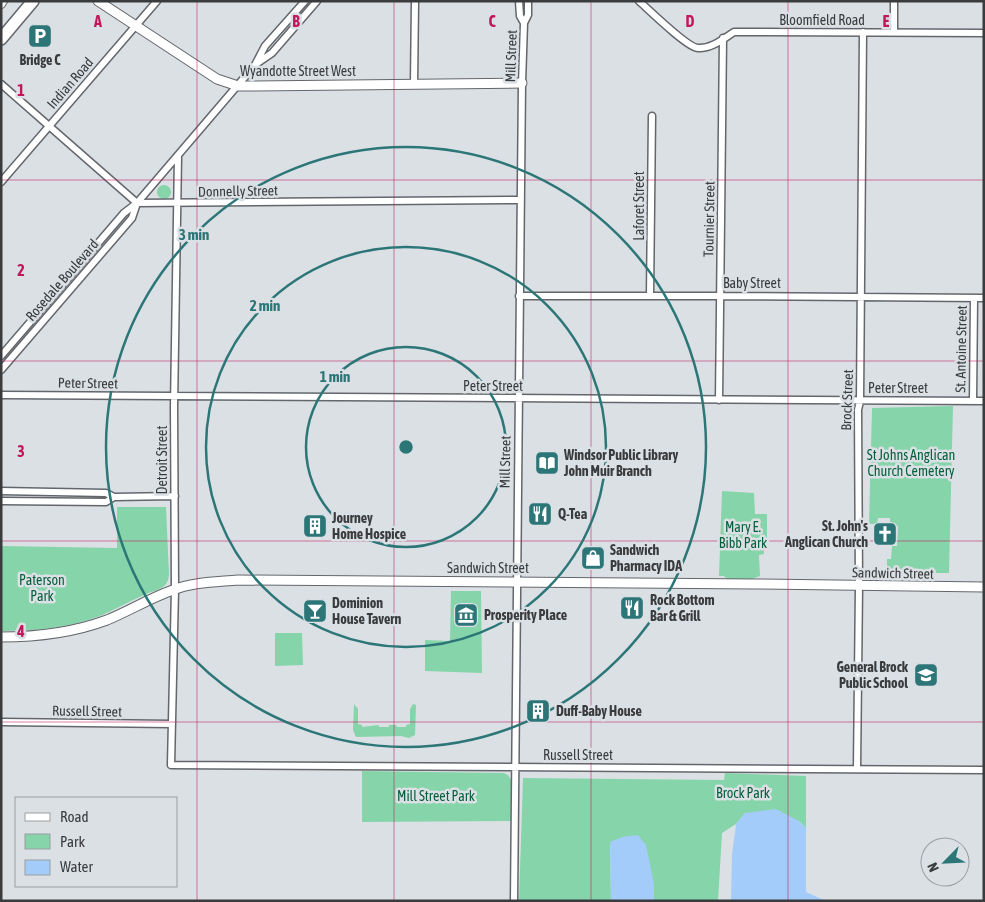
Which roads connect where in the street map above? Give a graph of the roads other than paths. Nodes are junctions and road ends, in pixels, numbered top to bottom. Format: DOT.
graph roads {
  1 [pos="33,1"];
  2 [pos="98,1"];
  3 [pos="157,1"];
  4 [pos="305,1"];
  5 [pos="317,1"];
  6 [pos="415,1"];
  7 [pos="519,1"];
  8 [pos="528,1"];
  9 [pos="639,1"];
  10 [pos="894,1"];
  11 [pos="524,23"];
  12 [pos="136,26"];
  13 [pos="863,32"];
  14 [pos="894,32"];
  15 [pos="984,33"];
  16 [pos="723,38"];
  17 [pos="1,39"];
  18 [pos="255,65"];
  19 [pos="522,83"];
  20 [pos="1,84"];
  21 [pos="414,84"];
  22 [pos="238,86"];
  23 [pos="652,116"];
  24 [pos="50,126"];
  25 [pos="178,156"];
  26 [pos="1,182"];
  27 [pos="521,200"];
  28 [pos="137,203"];
  29 [pos="177,204"];
  30 [pos="519,296"];
  31 [pos="650,296"];
  32 [pos="720,296"];
  33 [pos="861,297"];
  34 [pos="974,298"];
  35 [pos="984,298"];
  36 [pos="1,356"];
  37 [pos="1,370"];
  38 [pos="1,395"];
  39 [pos="174,397"];
  40 [pos="518,398"];
  41 [pos="719,400"];
  42 [pos="860,400"];
  43 [pos="973,401"];
  44 [pos="984,401"];
  45 [pos="1,491"];
  46 [pos="174,496"];
  47 [pos="114,497"];
  48 [pos="1,501"];
  49 [pos="516,582"];
  50 [pos="858,586"];
  51 [pos="984,587"];
  52 [pos="175,589"];
  53 [pos="1,637"];
  54 [pos="1,722"];
  55 [pos="172,724"];
  56 [pos="171,765"];
  57 [pos="516,767"];
  58 [pos="857,769"];
  59 [pos="984,770"];
  60 [pos="514,901"];
  1 -- 17 [label="highway"];
  2 -- 12 [label="main road, Wyandotte Street West"];
  3 -- 12 [label="street, Indian Road"];
  4 -- 18 [label="street, Rosedale Boulevard"];
  5 -- 18 [label="street, Rosedale Boulevard"];
  6 -- 21 [label="street"];
  7 -- 11 [label="street, Mill Street"];
  8 -- 11 [label="street, Mill Street"];
  9 -- 16 [label="street, Bloomfield Road"];
  10 -- 14 [label="street"];
  11 -- 19 [label="street, Mill Street"];
  12 -- 22 [label="main road, Wyandotte Street West"];
  12 -- 24 [label="street, Indian Road"];
  13 -- 14 [label="street, Bloomfield Road"];
  13 -- 16 [label="street, Bloomfield Road"];
  13 -- 33 [label="street, Brock Street"];
  14 -- 15 [label="street, Bloomfield Road"];
  16 -- 32 [label="street, Tournier Street"];
  18 -- 22 [label="street, Rosedale Boulevard"];
  19 -- 21 [label="main road, Wyandotte Street West"];
  19 -- 27 [label="street, Mill Street"];
  20 -- 24 [label="street"];
  21 -- 22 [label="main road, Wyandotte Street West"];
  22 -- 25 [label="street, Rosedale Boulevard"];
  23 -- 31 [label="street, Laforet Street"];
  24 -- 26 [label="street, Indian Road"];
  24 -- 28 [label="street"];
  25 -- 28 [label="street, Rosedale Boulevard"];
  25 -- 29 [label="street, Detroit Street"];
  27 -- 29 [label="street, Donnelly Street"];
  27 -- 30 [label="street, Mill Street"];
  28 -- 29 [label="street, Donnelly Street"];
  28 -- 36 [label="street, Rosedale Boulevard"];
  28 -- 37 [label="street, Rosedale Boulevard"];
  29 -- 39 [label="street, Detroit Street"];
  30 -- 31 [label="street, Baby Street"];
  30 -- 40 [label="street, Mill Street"];
  31 -- 32 [label="street, Baby Street"];
  32 -- 33 [label="street, Baby Street"];
  32 -- 41 [label="street, Tournier Street"];
  33 -- 34 [label="street, Baby Street"];
  33 -- 42 [label="street, Brock Street"];
  34 -- 35 [label="street, Baby Street"];
  34 -- 43 [label="street, St. Antoine Street"];
  38 -- 39 [label="street, Peter Street"];
  39 -- 40 [label="street, Peter Street"];
  39 -- 46 [label="street, Detroit Street"];
  40 -- 41 [label="street, Peter Street"];
  40 -- 49 [label="street, Mill Street"];
  41 -- 42 [label="street, Peter Street"];
  42 -- 43 [label="street, Peter Street"];
  42 -- 50 [label="street, Brock Street"];
  43 -- 44 [label="street, Peter Street"];
  45 -- 47 [label="street"];
  46 -- 47 [label="street"];
  46 -- 52 [label="street, Detroit Street"];
  47 -- 48 [label="street"];
  49 -- 50 [label="main road, Sandwich Street"];
  49 -- 52 [label="main road, Sandwich Street"];
  49 -- 57 [label="street, Mill Street"];
  50 -- 51 [label="main road, Sandwich Street"];
  50 -- 58 [label="street, Brock Street"];
  52 -- 53 [label="main road, Sandwich Street"];
  52 -- 55 [label="street, Detroit Street"];
  54 -- 55 [label="street, Russell Street"];
  55 -- 56 [label="street, Detroit Street"];
  56 -- 57 [label="street, Russell Street"];
  57 -- 58 [label="street, Russell Street"];
  57 -- 60 [label="street, Mill Street"];
  58 -- 59 [label="street, Russell Street"];
}
